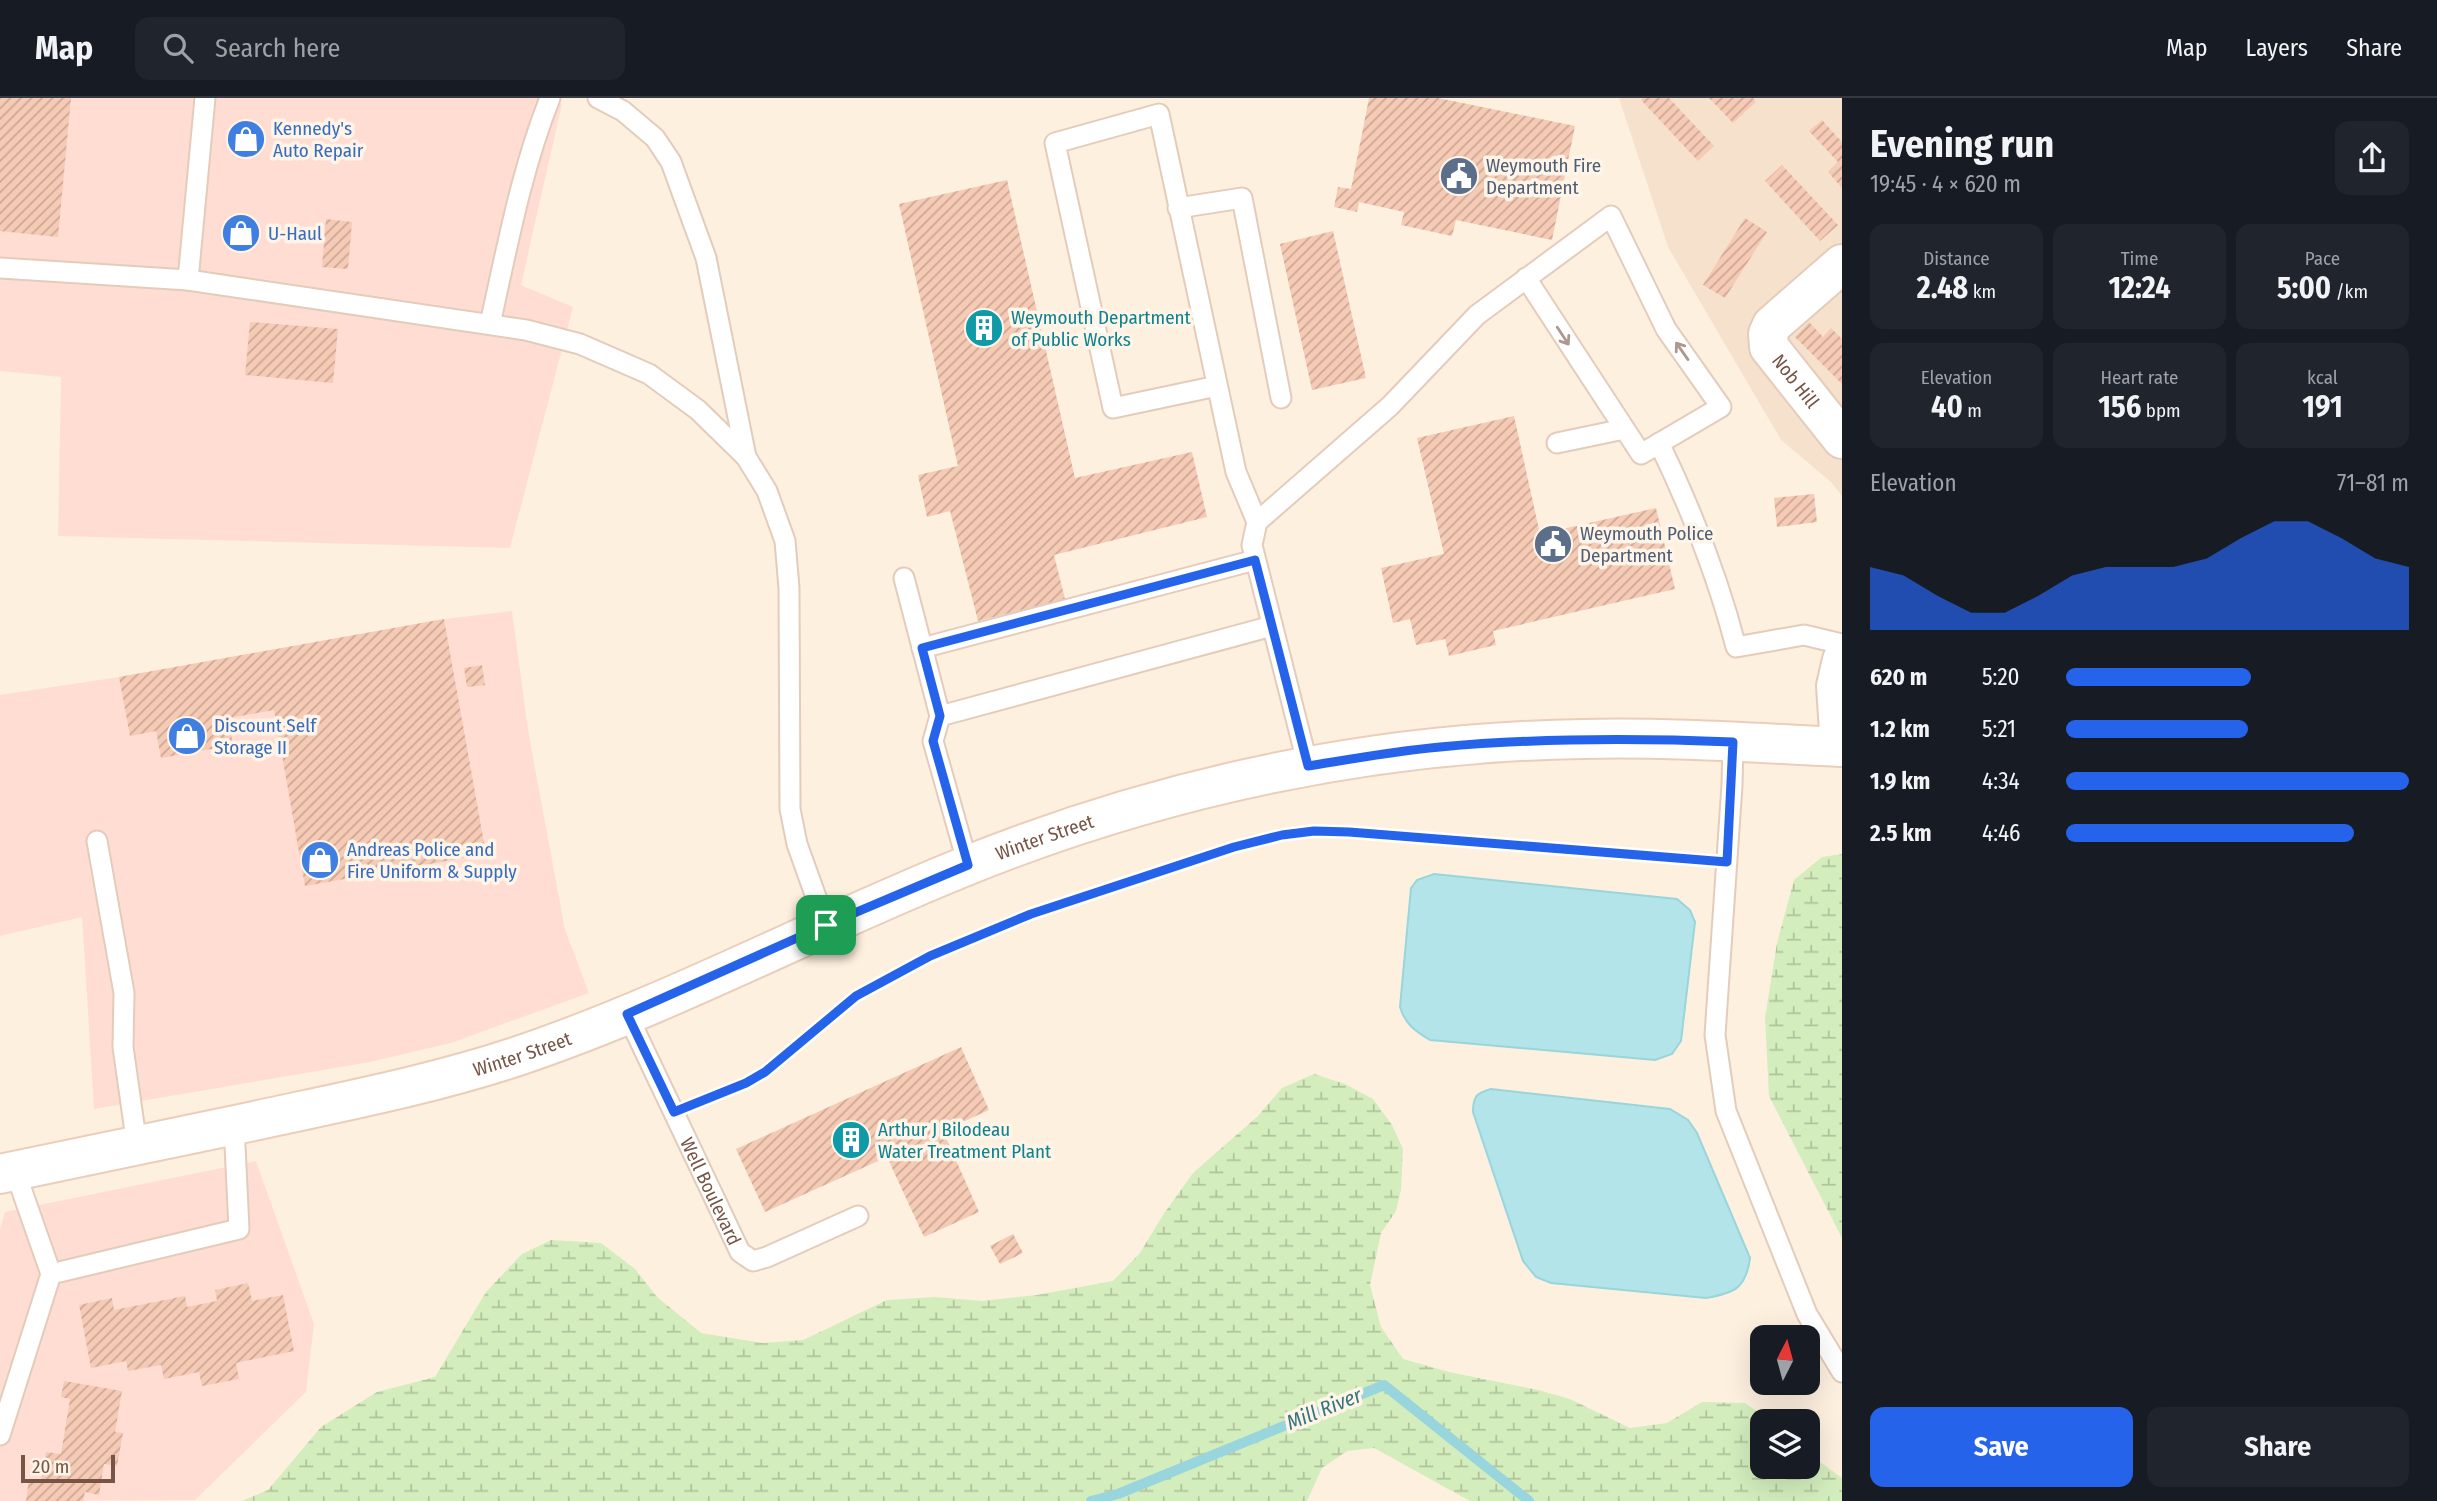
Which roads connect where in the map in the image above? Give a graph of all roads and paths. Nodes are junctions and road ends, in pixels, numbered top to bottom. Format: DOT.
graph roads {
  1 [pos="205,98"];
  2 [pos="550,98"];
  3 [pos="598,98"];
  4 [pos="1178,208"];
  5 [pos="1842,264"];
  6 [pos="0,268"];
  7 [pos="1526,278"];
  8 [pos="188,280"];
  9 [pos="489,324"];
  10 [pos="1217,386"];
  11 [pos="1281,398"];
  12 [pos="1624,429"];
  13 [pos="1842,439"];
  14 [pos="1557,443"];
  15 [pos="1659,443"];
  16 [pos="746,457"];
  17 [pos="1258,522"];
  18 [pos="1255,560"];
  19 [pos="904,578"];
  20 [pos="1272,626"];
  21 [pos="1842,644"];
  22 [pos="922,648"];
  23 [pos="1842,660"];
  24 [pos="940,716"];
  25 [pos="1733,742"];
  26 [pos="1841,747"];
  27 [pos="1308,766"];
  28 [pos="96,841"];
  29 [pos="1727,862"];
  30 [pos="968,865"];
  31 [pos="826,925"];
  32 [pos="627,1014"];
  33 [pos="674,1112"];
  34 [pos="234,1125"];
  35 [pos="137,1146"];
  36 [pos="8,1172"];
  37 [pos="858,1216"];
  38 [pos="51,1274"];
  39 [pos="1842,1372"];
  40 [pos="0,1435"];
  1 -- 8 [label="lane"];
  2 -- 9 [label="lane"];
  3 -- 16 [label="lane"];
  4 -- 10 [label="lane"];
  4 -- 10 [label="lane"];
  4 -- 11 [label="lane"];
  5 -- 13 [label="main road, Nob Hill"];
  6 -- 8 [label="lane"];
  7 -- 12 [label="lane, one-way"];
  15 -- 7 [label="lane, one-way"];
  7 -- 17 [label="lane"];
  8 -- 9 [label="lane"];
  9 -- 16 [label="lane"];
  10 -- 17 [label="lane"];
  12 -- 14 [label="lane"];
  12 -- 15 [label="lane"];
  15 -- 21 [label="lane"];
  16 -- 31 [label="lane"];
  17 -- 18 [label="lane"];
  18 -- 20 [label="lane"];
  18 -- 22 [label="lane"];
  19 -- 22 [label="lane"];
  20 -- 24 [label="lane"];
  20 -- 27 [label="lane"];
  22 -- 24 [label="lane"];
  23 -- 26 [label="main road"];
  24 -- 30 [label="lane"];
  25 -- 26 [label="main road, Winter Street"];
  25 -- 27 [label="main road, Winter Street"];
  25 -- 29 [label="lane"];
  27 -- 30 [label="main road, Winter Street"];
  28 -- 35 [label="lane"];
  29 -- 33 [label="path"];
  29 -- 39 [label="lane"];
  30 -- 31 [label="main road, Winter Street"];
  31 -- 32 [label="main road, Winter Street"];
  32 -- 33 [label="lane, Well Boulevard"];
  32 -- 34 [label="main road, Winter Street"];
  33 -- 37 [label="lane, Well Boulevard"];
  34 -- 35 [label="main road, Winter Street"];
  34 -- 38 [label="lane"];
  35 -- 36 [label="main road, Winter Street"];
  36 -- 38 [label="lane"];
  38 -- 40 [label="lane"];
}
